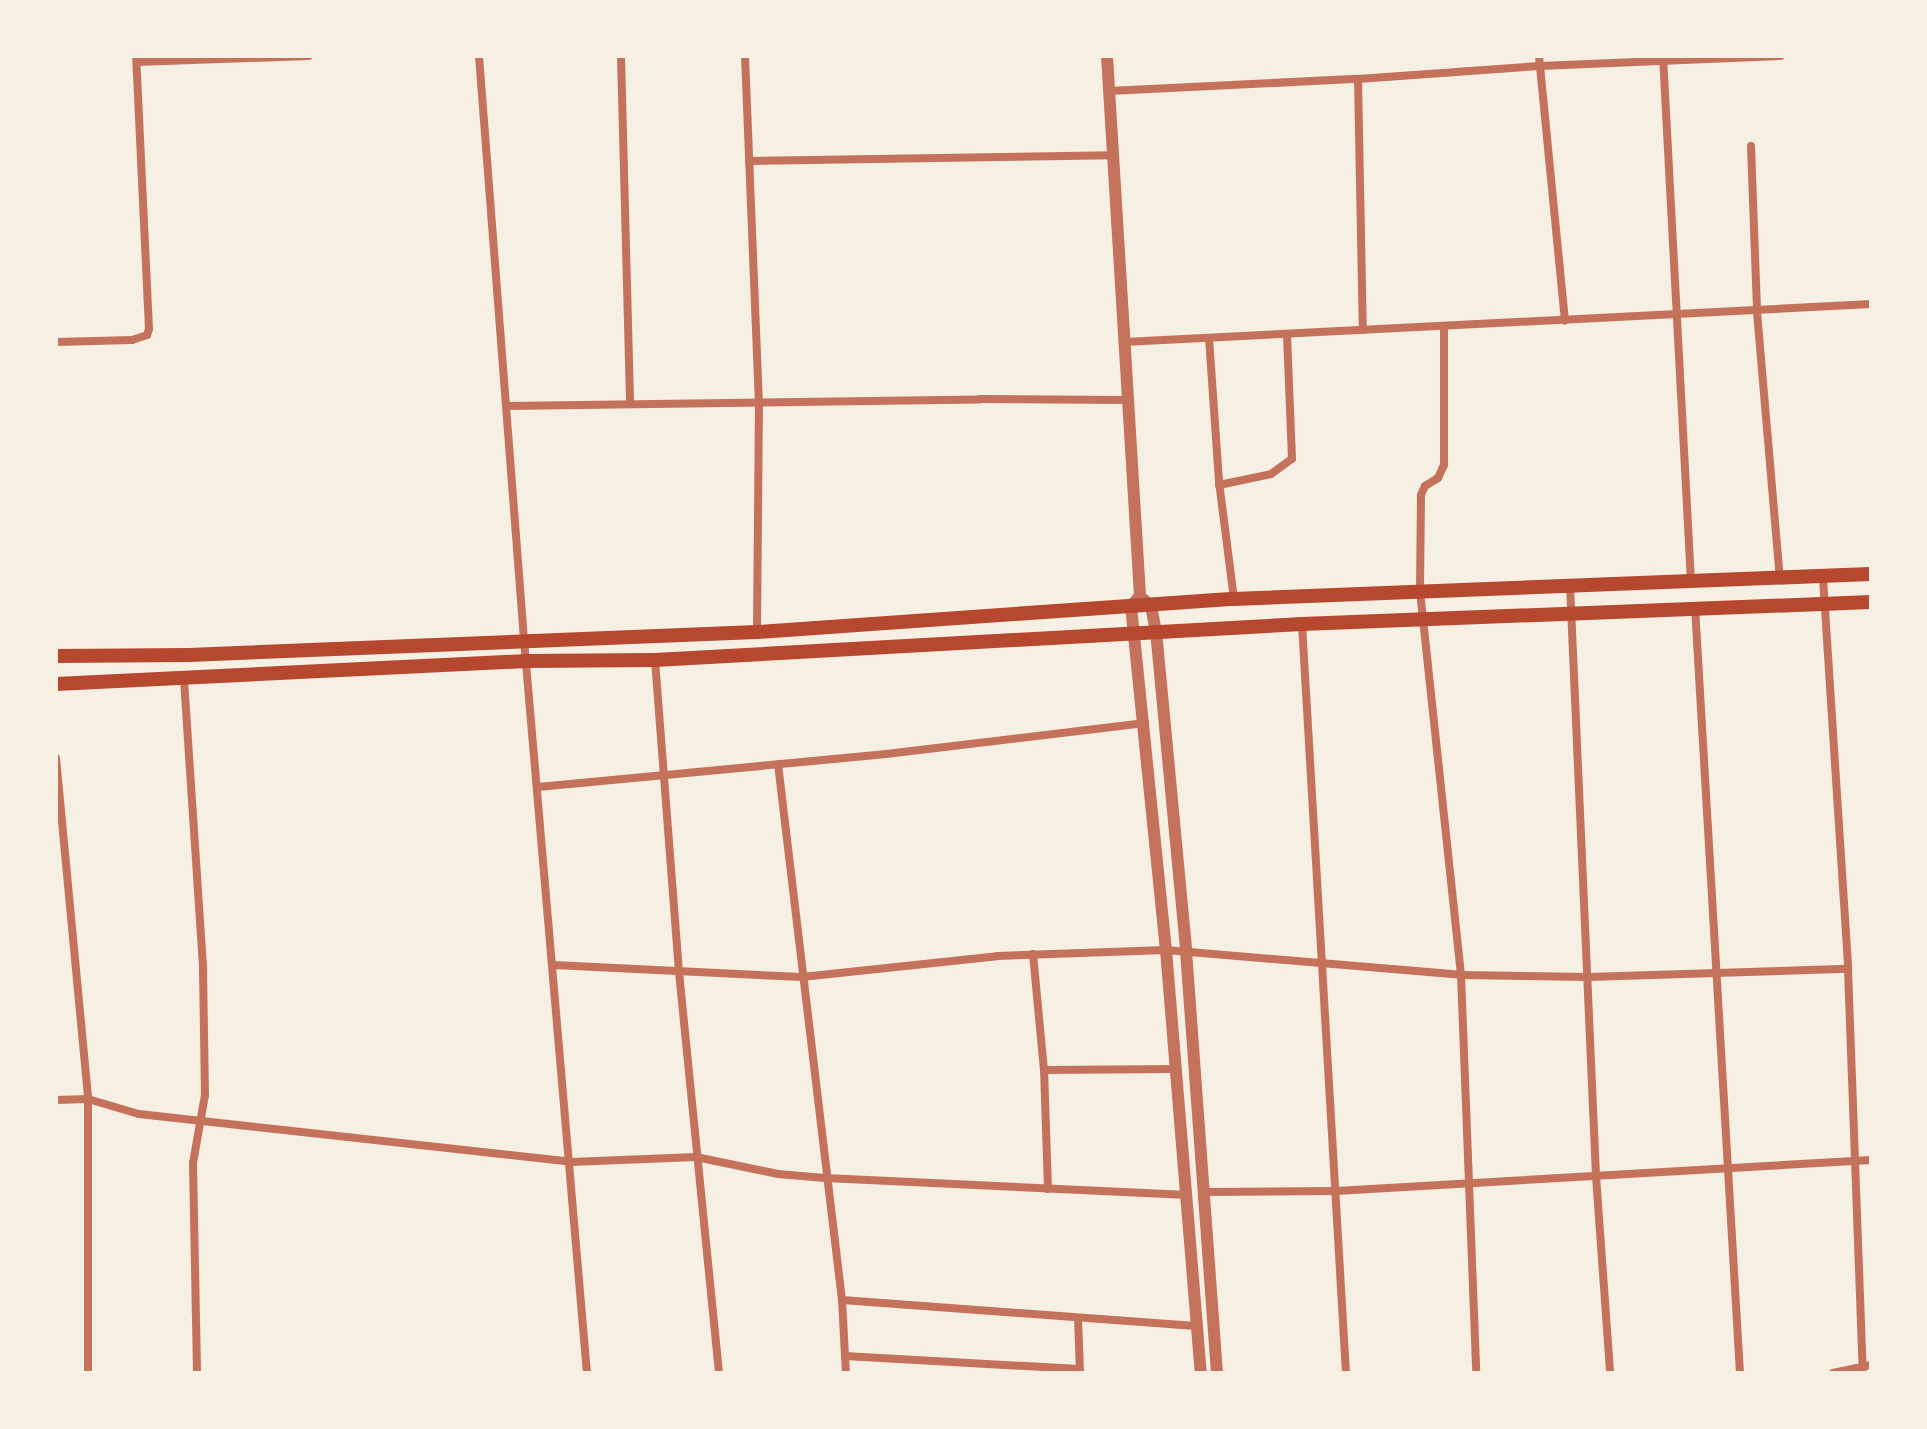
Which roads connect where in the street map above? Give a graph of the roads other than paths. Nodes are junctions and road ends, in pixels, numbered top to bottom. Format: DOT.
graph roads {
  1 [pos="309,56"];
  2 [pos="479,56"];
  3 [pos="621,56"];
  4 [pos="745,56"];
  5 [pos="1107,56"];
  6 [pos="1781,56"];
  7 [pos="136,59"];
  8 [pos="1663,59"];
  9 [pos="1540,61"];
  10 [pos="1358,79"];
  11 [pos="1109,91"];
  12 [pos="1751,146"];
  13 [pos="1113,155"];
  14 [pos="749,161"];
  15 [pos="1871,304"];
  16 [pos="1757,312"];
  17 [pos="1676,315"];
  18 [pos="1565,321"];
  19 [pos="1444,327"];
  20 [pos="1363,330"];
  21 [pos="1287,334"];
  22 [pos="1209,338"];
  23 [pos="56,342"];
  24 [pos="1124,342"];
  25 [pos="1127,400"];
  26 [pos="759,401"];
  27 [pos="630,404"];
  28 [pos="506,406"];
  29 [pos="1219,485"];
  30 [pos="1871,574"];
  31 [pos="1780,578"];
  32 [pos="1823,578"];
  33 [pos="1691,581"];
  34 [pos="1570,585"];
  35 [pos="1420,591"];
  36 [pos="1234,599"];
  37 [pos="1871,602"];
  38 [pos="1141,603"];
  39 [pos="1826,606"];
  40 [pos="1695,607"];
  41 [pos="1573,615"];
  42 [pos="1424,619"];
  43 [pos="1302,624"];
  44 [pos="1156,631"];
  45 [pos="757,632"];
  46 [pos="1134,633"];
  47 [pos="524,640"];
  48 [pos="56,656"];
  49 [pos="655,660"];
  50 [pos="526,661"];
  51 [pos="184,680"];
  52 [pos="56,684"];
  53 [pos="1145,723"];
  54 [pos="56,758"];
  55 [pos="778,764"];
  56 [pos="665,774"];
  57 [pos="538,787"];
  58 [pos="1166,950"];
  59 [pos="1186,951"];
  60 [pos="1033,954"];
  61 [pos="1320,964"];
  62 [pos="554,965"];
  63 [pos="1848,969"];
  64 [pos="679,972"];
  65 [pos="1461,975"];
  66 [pos="1716,975"];
  67 [pos="802,977"];
  68 [pos="1588,977"];
  69 [pos="1177,1069"];
  70 [pos="1044,1070"];
  71 [pos="88,1099"];
  72 [pos="56,1100"];
  73 [pos="201,1121"];
  74 [pos="696,1157"];
  75 [pos="1855,1160"];
  76 [pos="1871,1160"];
  77 [pos="571,1162"];
  78 [pos="1726,1166"];
  79 [pos="1596,1176"];
  80 [pos="825,1178"];
  81 [pos="1469,1182"];
  82 [pos="1048,1189"];
  83 [pos="1336,1191"];
  84 [pos="1205,1192"];
  85 [pos="1188,1195"];
  86 [pos="842,1300"];
  87 [pos="1078,1318"];
  88 [pos="1199,1326"];
  89 [pos="845,1356"];
  90 [pos="1866,1368"];
  91 [pos="1080,1371"];
  92 [pos="88,1373"];
  93 [pos="197,1373"];
  94 [pos="587,1373"];
  95 [pos="719,1373"];
  96 [pos="846,1373"];
  97 [pos="1201,1373"];
  98 [pos="1217,1373"];
  99 [pos="1346,1373"];
  100 [pos="1476,1373"];
  101 [pos="1610,1373"];
  102 [pos="1740,1373"];
  103 [pos="1833,1373"];
  1 -- 7 [label="street"];
  2 -- 28 [label="street"];
  3 -- 27 [label="street"];
  4 -- 14 [label="street"];
  5 -- 11 [label="street"];
  6 -- 8 [label="street"];
  7 -- 23 [label="street"];
  8 -- 9 [label="street"];
  8 -- 17 [label="street"];
  9 -- 10 [label="street"];
  9 -- 18 [label="street"];
  10 -- 11 [label="street"];
  10 -- 20 [label="street"];
  11 -- 13 [label="street"];
  12 -- 16 [label="street"];
  13 -- 14 [label="street"];
  13 -- 24 [label="street"];
  14 -- 26 [label="street"];
  15 -- 16 [label="street"];
  16 -- 17 [label="street"];
  16 -- 31 [label="street"];
  17 -- 18 [label="street"];
  17 -- 33 [label="street"];
  18 -- 19 [label="street"];
  19 -- 20 [label="street"];
  19 -- 35 [label="street"];
  20 -- 21 [label="street"];
  21 -- 22 [label="street"];
  21 -- 29 [label="street"];
  22 -- 24 [label="street"];
  22 -- 29 [label="street"];
  24 -- 25 [label="street"];
  25 -- 26 [label="street"];
  25 -- 38 [label="street"];
  26 -- 27 [label="street"];
  26 -- 45 [label="street"];
  27 -- 28 [label="street"];
  28 -- 47 [label="street"];
  29 -- 36 [label="street"];
  30 -- 32 [label="main road"];
  31 -- 32 [label="main road"];
  31 -- 33 [label="main road"];
  32 -- 39 [label="street"];
  33 -- 34 [label="main road"];
  34 -- 35 [label="main road"];
  34 -- 41 [label="street"];
  35 -- 36 [label="main road"];
  35 -- 42 [label="street"];
  36 -- 38 [label="main road"];
  37 -- 39 [label="main road"];
  38 -- 44 [label="street"];
  38 -- 45 [label="main road"];
  38 -- 46 [label="street"];
  39 -- 40 [label="main road"];
  39 -- 63 [label="street"];
  40 -- 41 [label="main road"];
  40 -- 66 [label="street"];
  41 -- 42 [label="main road"];
  41 -- 68 [label="street"];
  42 -- 43 [label="main road"];
  42 -- 65 [label="street"];
  43 -- 44 [label="main road"];
  43 -- 61 [label="street"];
  44 -- 46 [label="main road"];
  44 -- 59 [label="street"];
  45 -- 47 [label="main road"];
  46 -- 49 [label="main road"];
  46 -- 53 [label="street"];
  47 -- 48 [label="main road"];
  47 -- 50 [label="street"];
  49 -- 50 [label="main road"];
  49 -- 56 [label="street"];
  50 -- 51 [label="main road"];
  50 -- 57 [label="street"];
  51 -- 52 [label="main road"];
  51 -- 73 [label="street"];
  53 -- 55 [label="street"];
  53 -- 58 [label="street"];
  54 -- 71 [label="street"];
  55 -- 56 [label="street"];
  55 -- 67 [label="street"];
  56 -- 57 [label="street"];
  56 -- 64 [label="street"];
  57 -- 62 [label="street"];
  58 -- 59 [label="street"];
  58 -- 60 [label="street"];
  58 -- 69 [label="street"];
  59 -- 61 [label="street"];
  59 -- 84 [label="street"];
  60 -- 67 [label="street"];
  60 -- 70 [label="street"];
  61 -- 65 [label="street"];
  61 -- 83 [label="street"];
  62 -- 64 [label="street"];
  62 -- 77 [label="street"];
  63 -- 66 [label="street"];
  63 -- 75 [label="street"];
  64 -- 67 [label="street"];
  64 -- 74 [label="street"];
  65 -- 68 [label="street"];
  65 -- 81 [label="street"];
  66 -- 68 [label="street"];
  66 -- 78 [label="street"];
  67 -- 80 [label="street"];
  68 -- 79 [label="street"];
  69 -- 70 [label="street"];
  69 -- 85 [label="street"];
  70 -- 82 [label="street"];
  71 -- 72 [label="street"];
  71 -- 73 [label="street"];
  71 -- 92 [label="street"];
  73 -- 77 [label="street"];
  73 -- 93 [label="street"];
  74 -- 77 [label="street"];
  74 -- 80 [label="street"];
  74 -- 95 [label="street"];
  75 -- 76 [label="street"];
  75 -- 78 [label="street"];
  75 -- 90 [label="street"];
  77 -- 94 [label="street"];
  78 -- 79 [label="street"];
  78 -- 102 [label="street"];
  79 -- 81 [label="street"];
  79 -- 101 [label="street"];
  80 -- 82 [label="street"];
  80 -- 86 [label="street"];
  81 -- 83 [label="street"];
  81 -- 100 [label="street"];
  82 -- 85 [label="street"];
  83 -- 84 [label="street"];
  83 -- 99 [label="street"];
  84 -- 98 [label="street"];
  85 -- 88 [label="street"];
  86 -- 87 [label="street"];
  86 -- 89 [label="street"];
  87 -- 88 [label="street"];
  87 -- 91 [label="street"];
  88 -- 97 [label="street"];
  89 -- 91 [label="street"];
  89 -- 96 [label="street"];
  90 -- 103 [label="street"];
}
